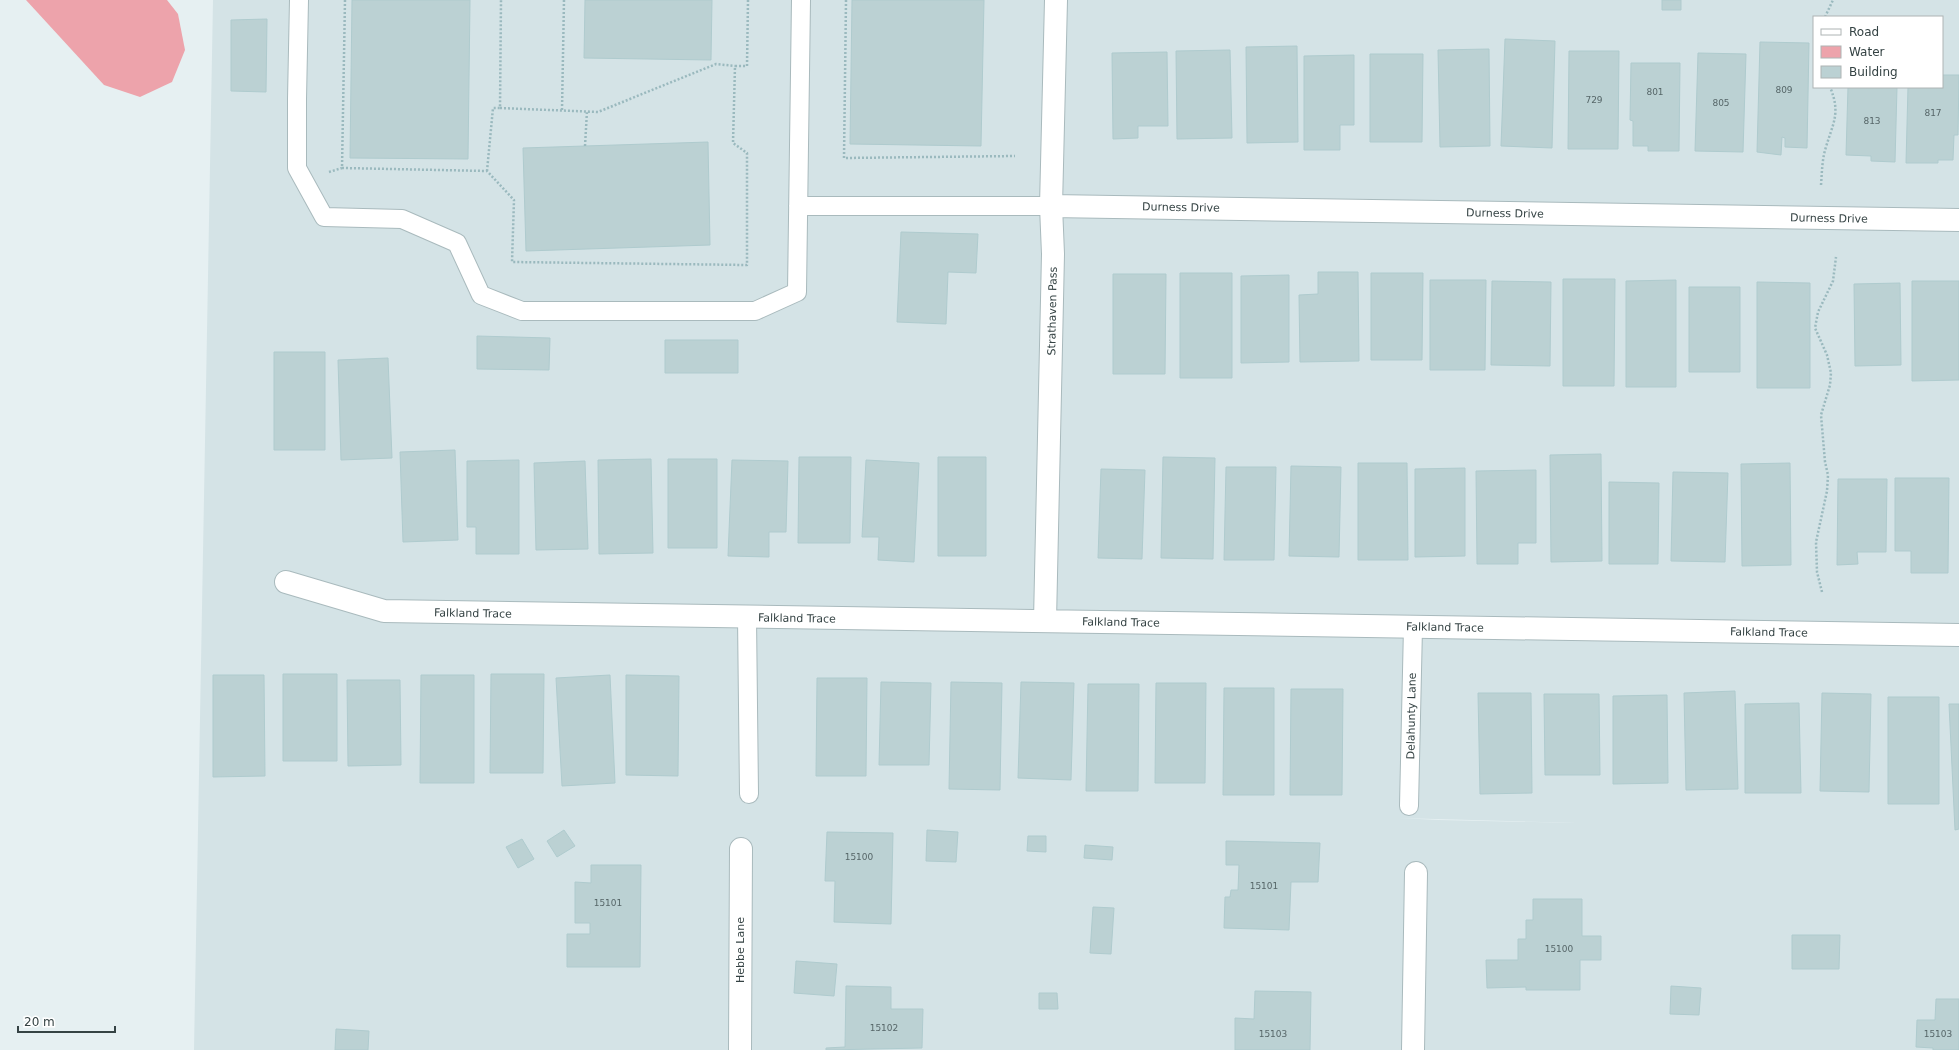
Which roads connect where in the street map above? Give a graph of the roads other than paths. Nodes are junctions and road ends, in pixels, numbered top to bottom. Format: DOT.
graph roads {
  1 [pos="299,0"];
  2 [pos="801,0"];
  3 [pos="1056,0"];
  4 [pos="798,206"];
  5 [pos="1051,206"];
  6 [pos="1959,220"];
  7 [pos="286,582"];
  8 [pos="748,617"];
  9 [pos="1045,621"];
  10 [pos="1413,627"];
  11 [pos="1959,635"];
  12 [pos="749,794"];
  13 [pos="1409,806"];
  14 [pos="741,849"];
  15 [pos="1416,873"];
  16 [pos="740,1050"];
  17 [pos="1412,1050"];
  1 -- 4 [label="lane"];
  2 -- 4 [label="lane"];
  3 -- 5 [label="street, Strathaven Pass"];
  4 -- 5 [label="lane"];
  5 -- 6 [label="street, Durness Drive"];
  5 -- 9 [label="street, Strathaven Pass"];
  7 -- 8 [label="street, Falkland Trace"];
  8 -- 9 [label="street, Falkland Trace"];
  8 -- 12 [label="lane"];
  9 -- 10 [label="street, Falkland Trace"];
  10 -- 11 [label="street, Falkland Trace"];
  10 -- 13 [label="lane, Delahunty Lane"];
  14 -- 16 [label="street, Hebbe Lane"];
  15 -- 17 [label="street"];
}
